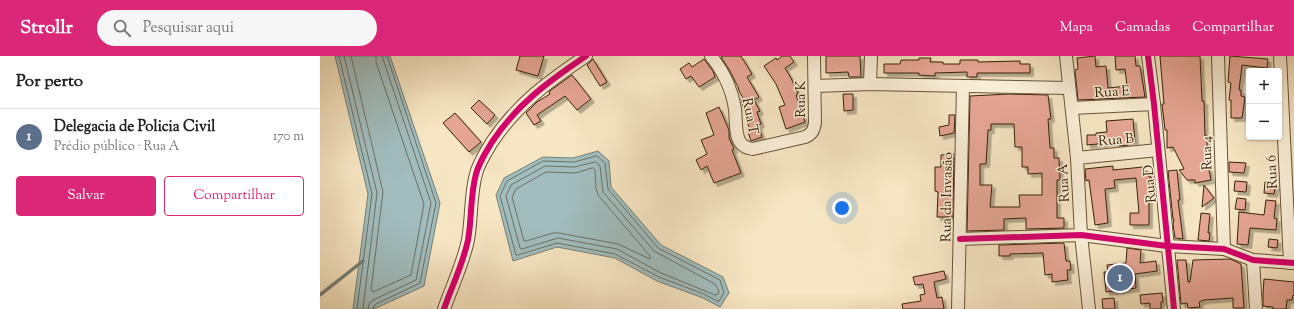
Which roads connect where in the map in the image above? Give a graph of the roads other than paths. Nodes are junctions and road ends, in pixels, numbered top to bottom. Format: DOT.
graph roads {
  1 [pos="586,56"];
  2 [pos="711,56"];
  3 [pos="871,56"];
  4 [pos="1066,56"];
  5 [pos="1148,56"];
  6 [pos="1218,56"];
  7 [pos="1280,56"];
  8 [pos="813,58"];
  9 [pos="870,84"];
  10 [pos="816,86"];
  11 [pos="963,86"];
  12 [pos="1069,88"];
  13 [pos="1154,104"];
  14 [pos="1072,108"];
  15 [pos="805,137"];
  16 [pos="1158,150"];
  17 [pos="1077,158"];
  18 [pos="1081,235"];
  19 [pos="960,239"];
  20 [pos="1167,246"];
  21 [pos="1224,249"];
  22 [pos="1253,260"];
  23 [pos="1292,263"];
  24 [pos="444,309"];
  25 [pos="958,309"];
  26 [pos="1089,309"];
  27 [pos="1174,309"];
  28 [pos="1256,309"];
  1 -- 24 [label="street"];
  2 -- 15 [label="street, Rua T"];
  3 -- 9 [label="street"];
  4 -- 12 [label="street, Rua A"];
  5 -- 13 [label="street, Rua D"];
  6 -- 21 [label="street, Rua 4"];
  7 -- 23 [label="street, Rua 6"];
  8 -- 10 [label="street, Rua K"];
  9 -- 10 [label="street"];
  9 -- 11 [label="street"];
  10 -- 15 [label="street, Rua K"];
  11 -- 12 [label="street"];
  11 -- 19 [label="street, Rua da Invasão"];
  12 -- 14 [label="street, Rua A"];
  13 -- 14 [label="street, Rua E"];
  13 -- 16 [label="street, Rua D"];
  14 -- 17 [label="street, Rua A"];
  16 -- 17 [label="street, Rua B"];
  16 -- 20 [label="street, Rua D"];
  17 -- 18 [label="street, Rua A"];
  18 -- 19 [label="street"];
  18 -- 20 [label="street"];
  18 -- 26 [label="street, Rua A"];
  19 -- 25 [label="street, Rua da Invasão"];
  20 -- 21 [label="street"];
  20 -- 27 [label="street, Rua D"];
  21 -- 22 [label="street"];
  22 -- 23 [label="street"];
  22 -- 28 [label="street"];
}
